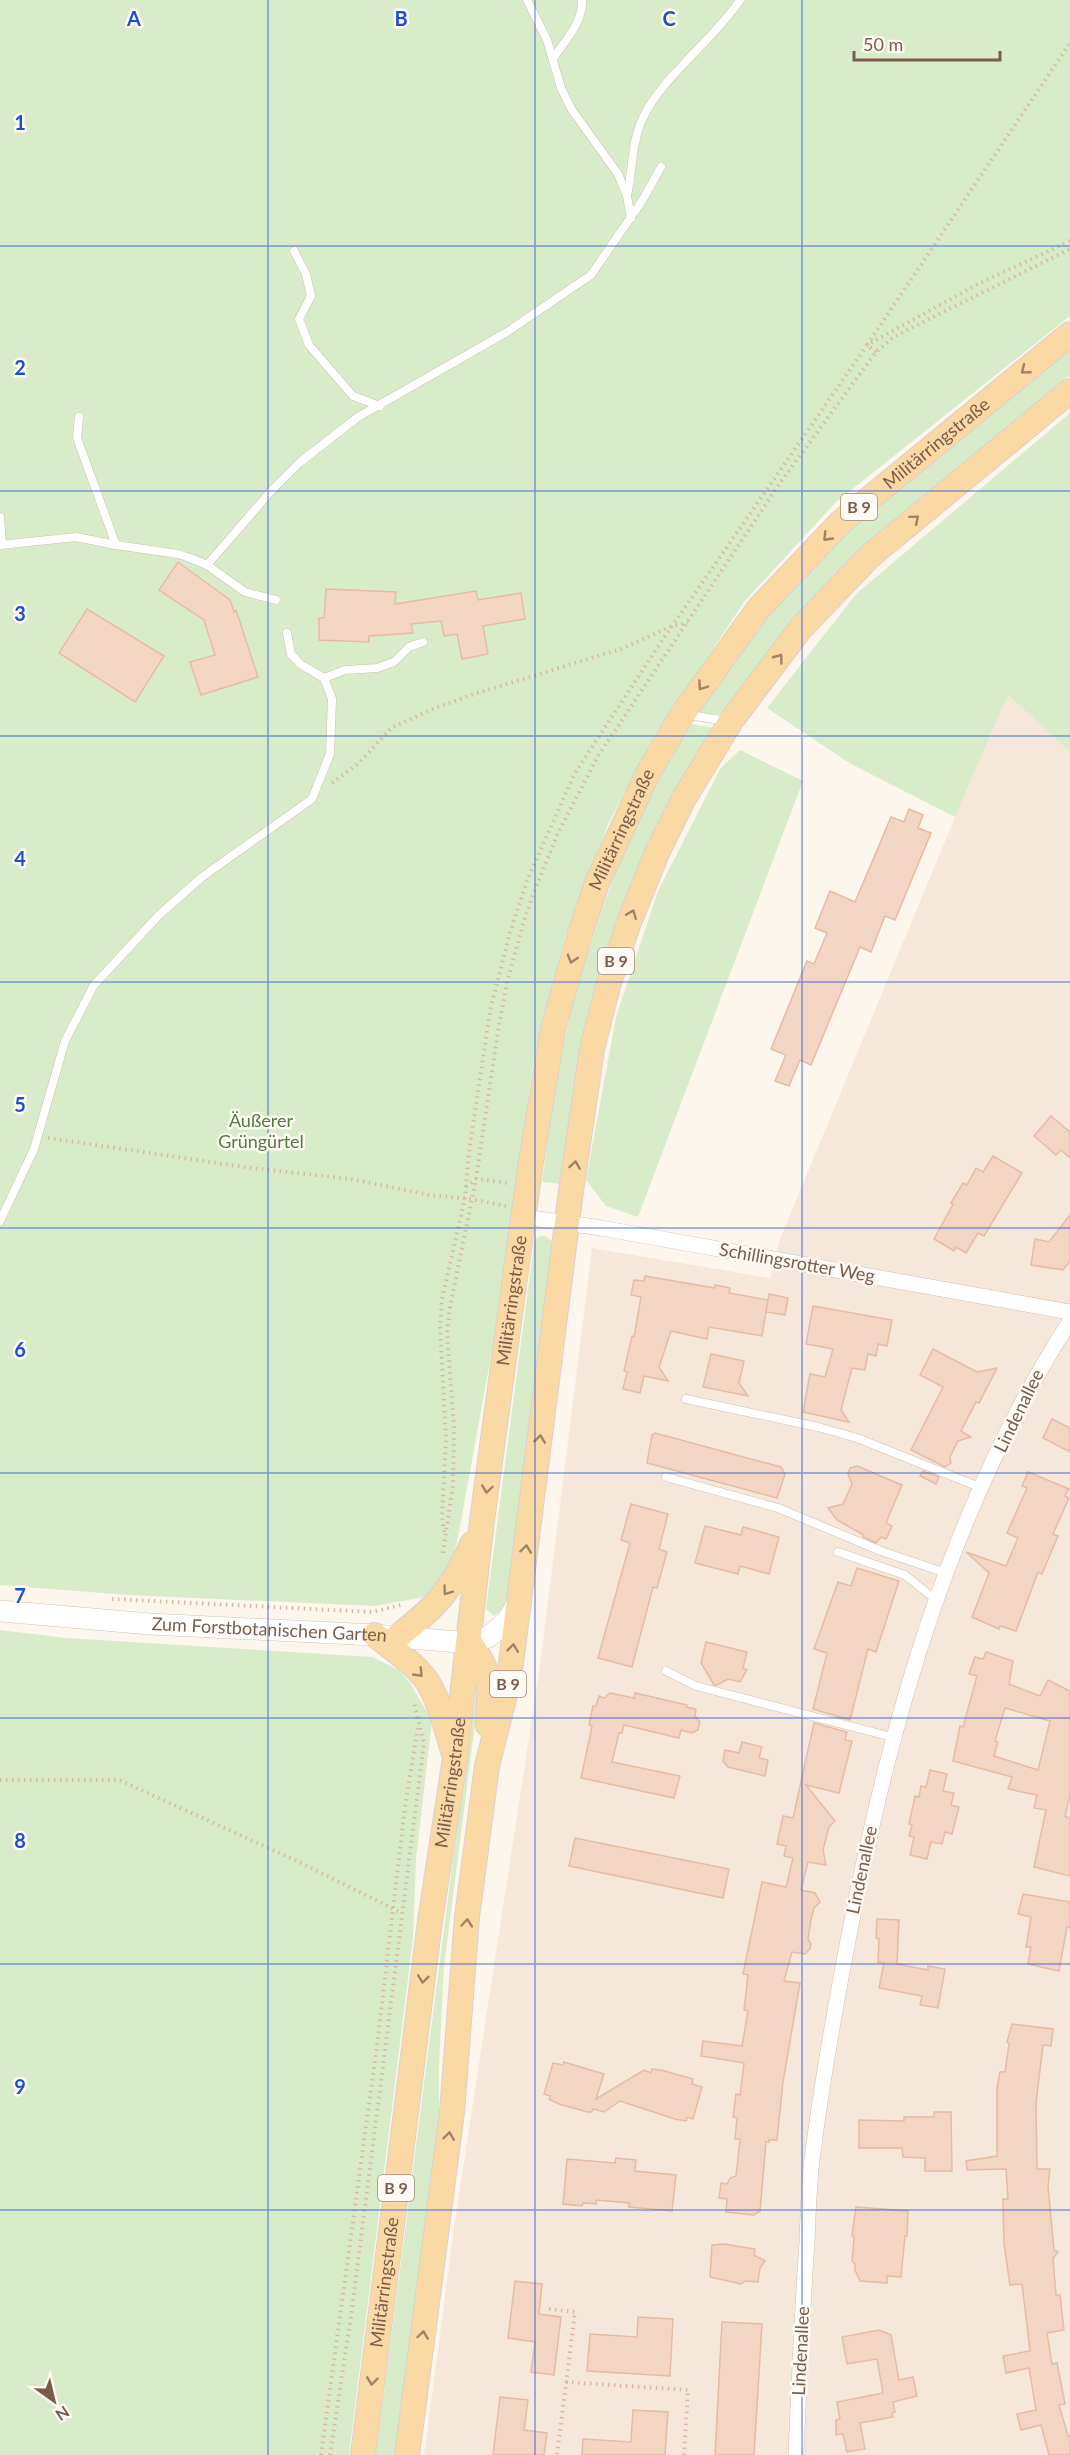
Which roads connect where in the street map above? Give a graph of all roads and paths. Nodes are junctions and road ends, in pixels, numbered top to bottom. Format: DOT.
graph roads {
  1 [pos="527,0"];
  2 [pos="582,0"];
  3 [pos="740,0"];
  4 [pos="1070,43"];
  5 [pos="553,59"];
  6 [pos="661,167"];
  7 [pos="627,196"];
  8 [pos="631,218"];
  9 [pos="1070,249"];
  10 [pos="294,250"];
  11 [pos="1070,334"];
  12 [pos="876,352"];
  13 [pos="1070,392"];
  14 [pos="380,406"];
  15 [pos="79,417"];
  16 [pos="0,517"];
  17 [pos="1,545"];
  18 [pos="116,545"];
  19 [pos="207,565"];
  20 [pos="276,600"];
  21 [pos="689,623"];
  22 [pos="287,633"];
  23 [pos="423,642"];
  24 [pos="324,678"];
  25 [pos="682,715"];
  26 [pos="731,721"];
  27 [pos="312,799"];
  28 [pos="38,1137"];
  29 [pos="476,1179"];
  30 [pos="466,1187"];
  31 [pos="472,1199"];
  32 [pos="524,1216"];
  33 [pos="0,1221"];
  34 [pos="567,1223"];
  35 [pos="1070,1312"];
  36 [pos="1070,1321"];
  37 [pos="686,1399"];
  38 [pos="666,1477"];
  39 [pos="982,1488"];
  40 [pos="482,1520"];
  41 [pos="445,1539"];
  42 [pos="838,1552"];
  43 [pos="946,1574"];
  44 [pos="110,1599"];
  45 [pos="936,1600"];
  46 [pos="519,1601"];
  47 [pos="409,1602"];
  48 [pos="0,1611"];
  49 [pos="386,1636"];
  50 [pos="470,1643"];
  51 [pos="666,1671"];
  52 [pos="892,1737"];
  53 [pos="455,1758"];
  54 [pos="487,1766"];
  55 [pos="0,1780"];
  56 [pos="393,1909"];
  57 [pos="402,1913"];
  58 [pos="549,2309"];
  59 [pos="566,2382"];
  60 [pos="321,2455"];
  61 [pos="330,2455"];
  62 [pos="363,2455"];
  63 [pos="407,2455"];
  64 [pos="557,2455"];
  65 [pos="684,2455"];
  66 [pos="796,2455"];
  1 -- 5 [label="lane"];
  2 -- 5 [label="lane"];
  3 -- 7 [label="lane"];
  4 -- 12 [label="path"];
  5 -- 7 [label="lane"];
  6 -- 8 [label="lane"];
  7 -- 8 [label="lane"];
  8 -- 14 [label="lane"];
  9 -- 12 [label="path"];
  10 -- 14 [label="lane"];
  11 -- 25 [label="main road, Militärringstraße / B 9, one-way"];
  12 -- 21 [label="path"];
  26 -- 13 [label="main road, Militärringstraße / B 9, one-way"];
  14 -- 19 [label="lane"];
  15 -- 18 [label="lane"];
  16 -- 17 [label="lane"];
  17 -- 18 [label="lane"];
  18 -- 19 [label="lane"];
  19 -- 20 [label="lane"];
  21 -- 27 [label="path"];
  21 -- 29 [label="path"];
  22 -- 24 [label="lane"];
  23 -- 24 [label="lane"];
  24 -- 27 [label="lane"];
  25 -- 26 [label="lane"];
  25 -- 32 [label="main road, Militärringstraße / B 9, one-way"];
  34 -- 26 [label="main road, Militärringstraße / B 9, one-way"];
  27 -- 28 [label="lane"];
  28 -- 31 [label="path"];
  28 -- 33 [label="lane"];
  29 -- 30 [label="path"];
  29 -- 31 [label="path"];
  31 -- 32 [label="path"];
  31 -- 41 [label="path"];
  32 -- 34 [label="street, Schillingsrotter Weg"];
  32 -- 40 [label="main road, Militärringstraße / B 9, one-way"];
  34 -- 35 [label="street, Schillingsrotter Weg"];
  46 -- 34 [label="main road, Militärringstraße / B 9, one-way"];
  36 -- 39 [label="street, Lindenallee"];
  37 -- 39 [label="lane"];
  38 -- 43 [label="lane"];
  39 -- 43 [label="street, Lindenallee"];
  40 -- 49 [label="main road, B 9, one-way"];
  40 -- 50 [label="main road, Militärringstraße / B 9"];
  42 -- 45 [label="lane"];
  43 -- 45 [label="street, Lindenallee"];
  44 -- 47 [label="path"];
  45 -- 52 [label="street, Lindenallee"];
  46 -- 50 [label="main road"];
  54 -- 46 [label="main road, Militärringstraße / B 9, one-way"];
  48 -- 49 [label="main road, Zum Forstbotanischen Garten"];
  49 -- 50 [label="main road, Zum Forstbotanischen Garten"];
  49 -- 53 [label="main road, B 9, one-way"];
  50 -- 53 [label="main road, Militärringstraße / B 9"];
  50 -- 54 [label="main road, B 9"];
  51 -- 52 [label="lane"];
  52 -- 66 [label="street, Lindenallee"];
  53 -- 62 [label="main road, Militärringstraße / B 9, one-way"];
  63 -- 54 [label="main road, Militärringstraße / B 9, one-way"];
  55 -- 56 [label="path"];
  56 -- 57 [label="path"];
  56 -- 57 [label="path"];
  56 -- 60 [label="path"];
  57 -- 61 [label="path"];
  58 -- 59 [label="path"];
  59 -- 64 [label="path"];
  59 -- 65 [label="path"];
}
